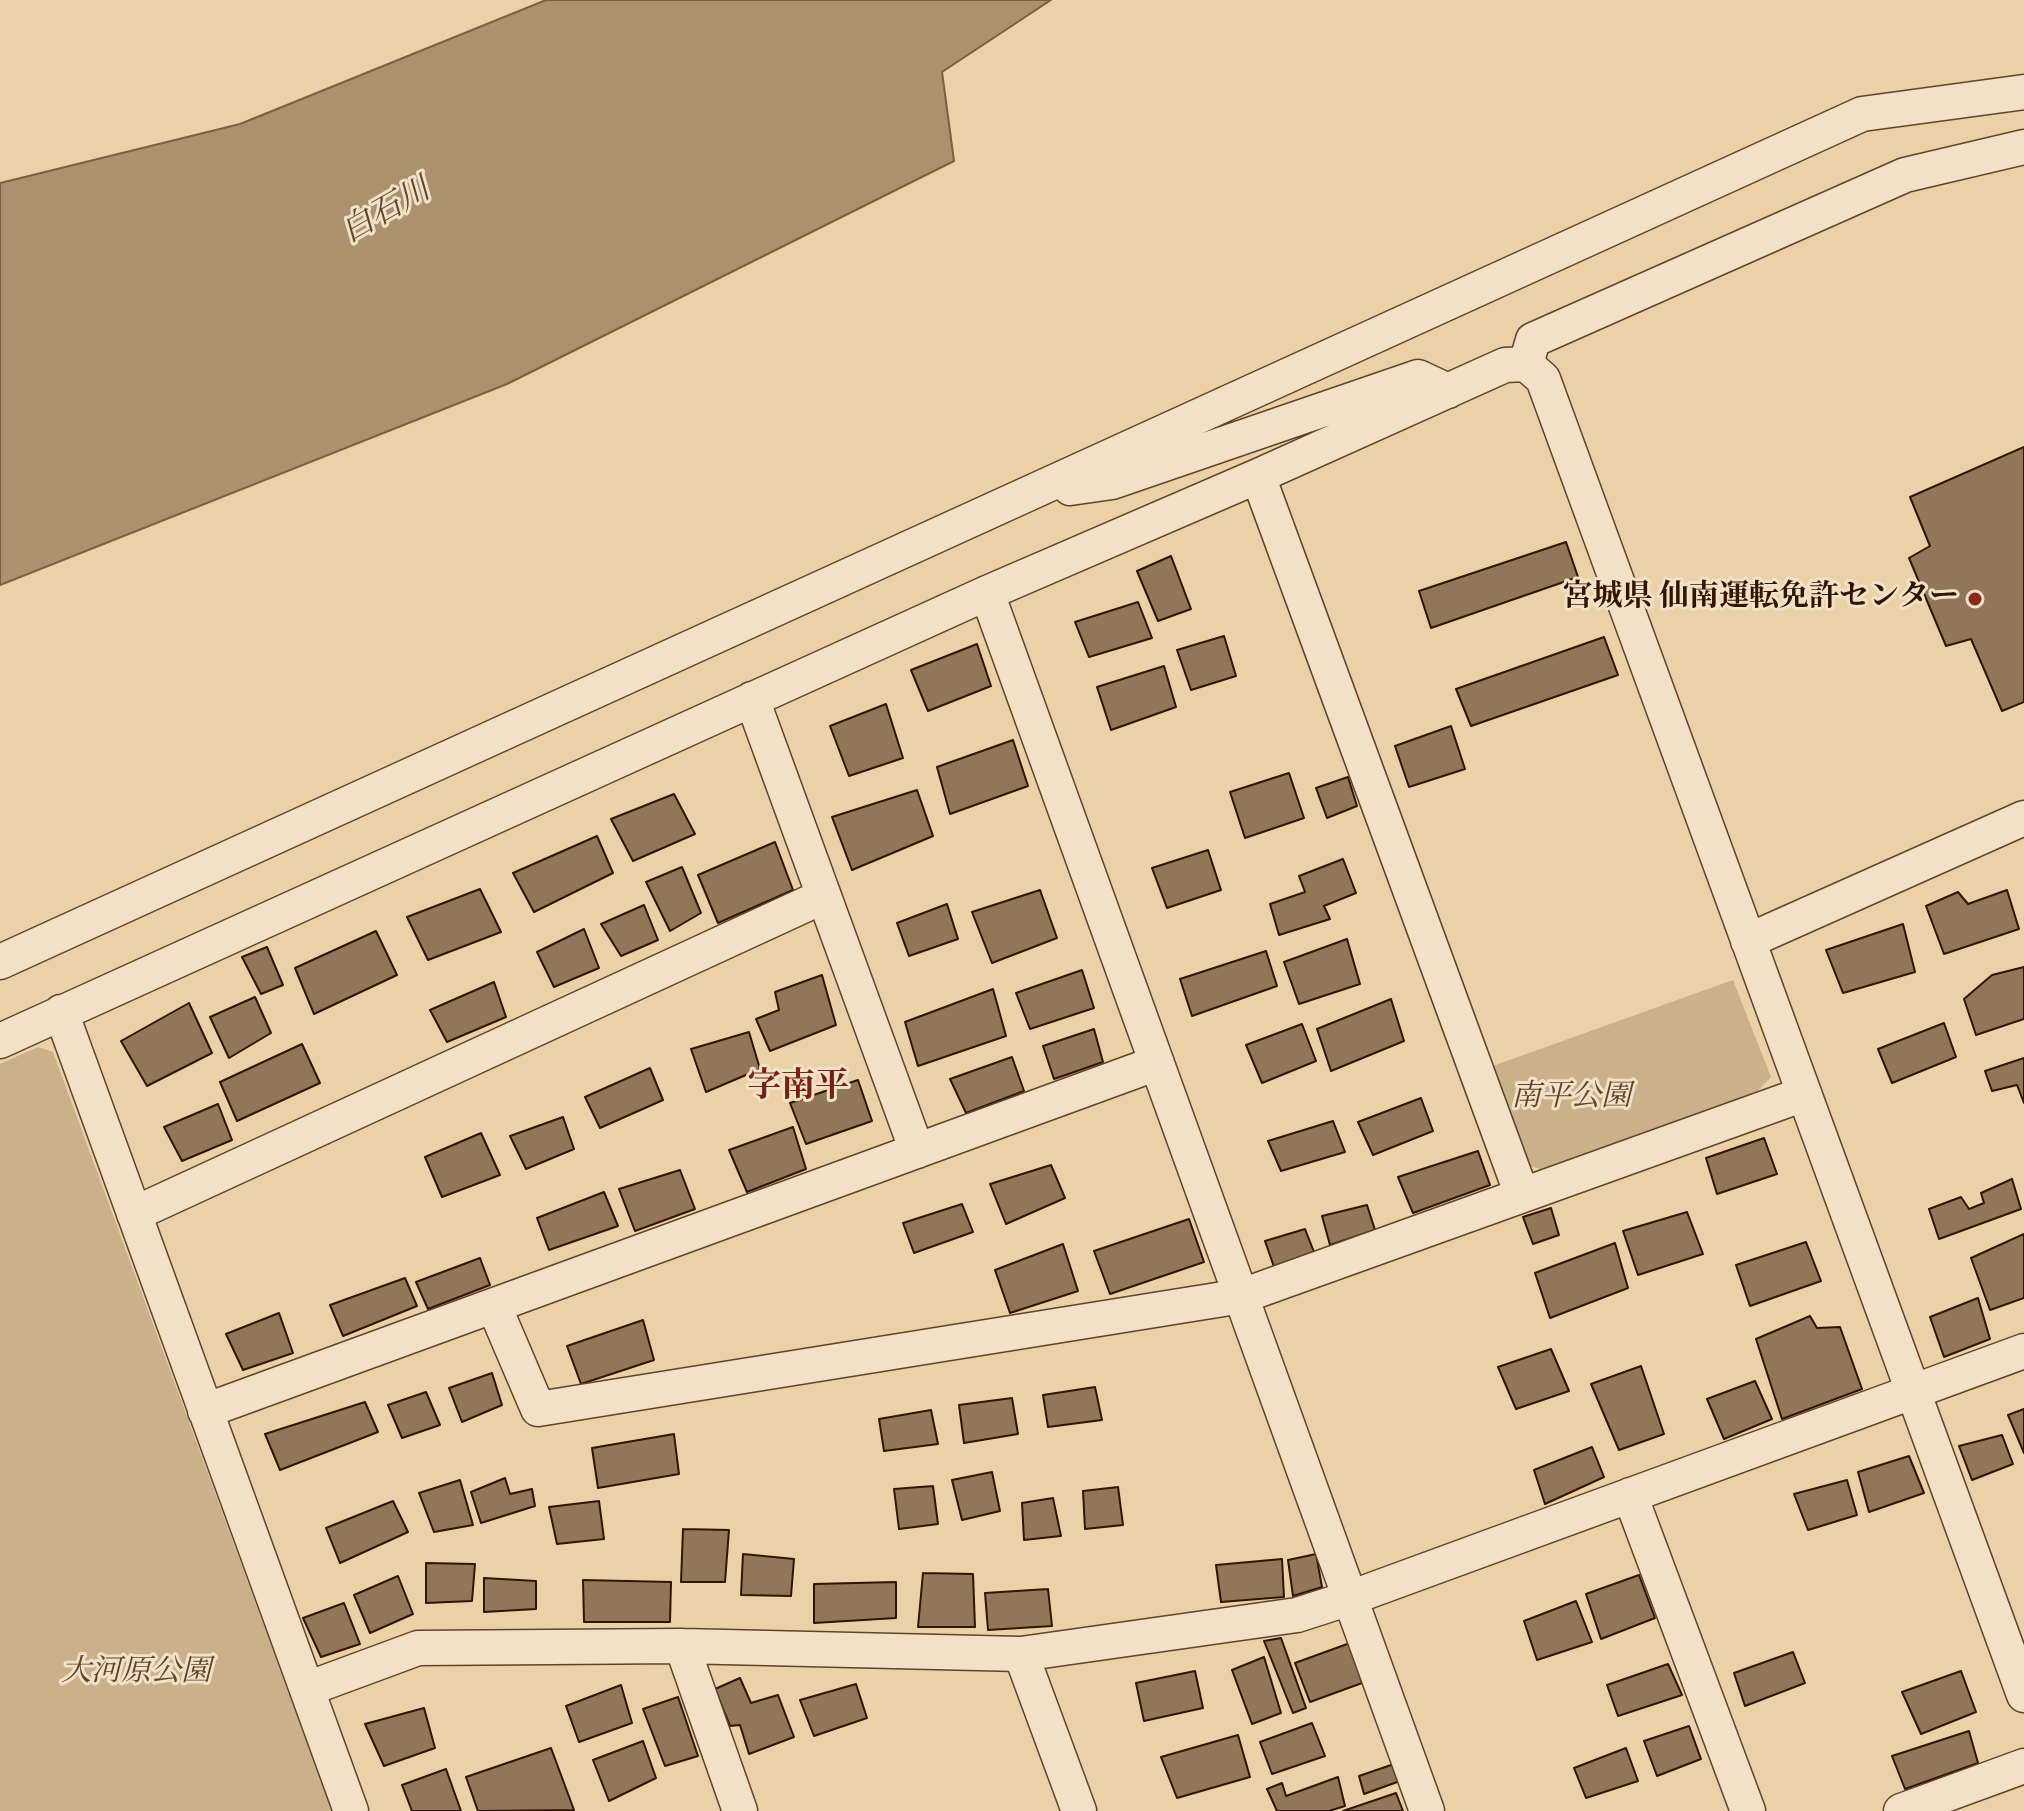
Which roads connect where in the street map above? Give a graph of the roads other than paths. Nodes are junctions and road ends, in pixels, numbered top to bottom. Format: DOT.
graph roads {
  1 [pos="2024,92"];
  2 [pos="2024,147"];
  3 [pos="1526,364"];
  4 [pos="1448,391"];
  5 [pos="1258,476"];
  6 [pos="1029,494"];
  7 [pos="987,593"];
  8 [pos="752,699"];
  9 [pos="2024,818"];
  10 [pos="824,896"];
  11 [pos="1748,941"];
  12 [pos="0,962"];
  13 [pos="61,1012"];
  14 [pos="0,1041"];
  15 [pos="1157,1063"];
  16 [pos="1804,1094"];
  17 [pos="917,1151"];
  18 [pos="1522,1195"];
  19 [pos="134,1214"];
  20 [pos="1242,1296"];
  21 [pos="494,1306"];
  22 [pos="2024,1351"];
  23 [pos="1913,1392"];
  24 [pos="205,1411"];
  25 [pos="1630,1495"];
  26 [pos="1350,1598"];
  27 [pos="682,1646"];
  28 [pos="1021,1654"];
  29 [pos="307,1689"];
  30 [pos="2024,1695"];
  31 [pos="2024,1766"];
  32 [pos="351,1811"];
  33 [pos="740,1811"];
  34 [pos="1079,1811"];
  35 [pos="1427,1811"];
  36 [pos="1748,1811"];
  37 [pos="1901,1811"];
  1 -- 6 [label="street"];
  2 -- 3 [label="street"];
  3 -- 4 [label="street"];
  3 -- 11 [label="street"];
  4 -- 5 [label="street"];
  4 -- 6 [label="street"];
  5 -- 7 [label="street"];
  5 -- 18 [label="street"];
  6 -- 12 [label="street"];
  7 -- 8 [label="street"];
  7 -- 15 [label="street"];
  8 -- 10 [label="street"];
  8 -- 13 [label="street"];
  9 -- 11 [label="street"];
  10 -- 17 [label="street"];
  10 -- 19 [label="street"];
  11 -- 16 [label="street"];
  13 -- 14 [label="street"];
  13 -- 19 [label="street"];
  15 -- 17 [label="street"];
  15 -- 20 [label="street"];
  16 -- 18 [label="street"];
  16 -- 23 [label="street"];
  17 -- 21 [label="street"];
  18 -- 20 [label="street"];
  19 -- 24 [label="street"];
  20 -- 21 [label="street"];
  20 -- 26 [label="street"];
  21 -- 24 [label="street"];
  22 -- 23 [label="street"];
  23 -- 25 [label="street"];
  23 -- 30 [label="street"];
  24 -- 29 [label="street"];
  25 -- 26 [label="street"];
  25 -- 36 [label="street"];
  26 -- 28 [label="street"];
  26 -- 35 [label="street"];
  27 -- 28 [label="street"];
  27 -- 29 [label="street"];
  27 -- 33 [label="street"];
  28 -- 34 [label="street"];
  29 -- 32 [label="street"];
  31 -- 37 [label="street"];
}
